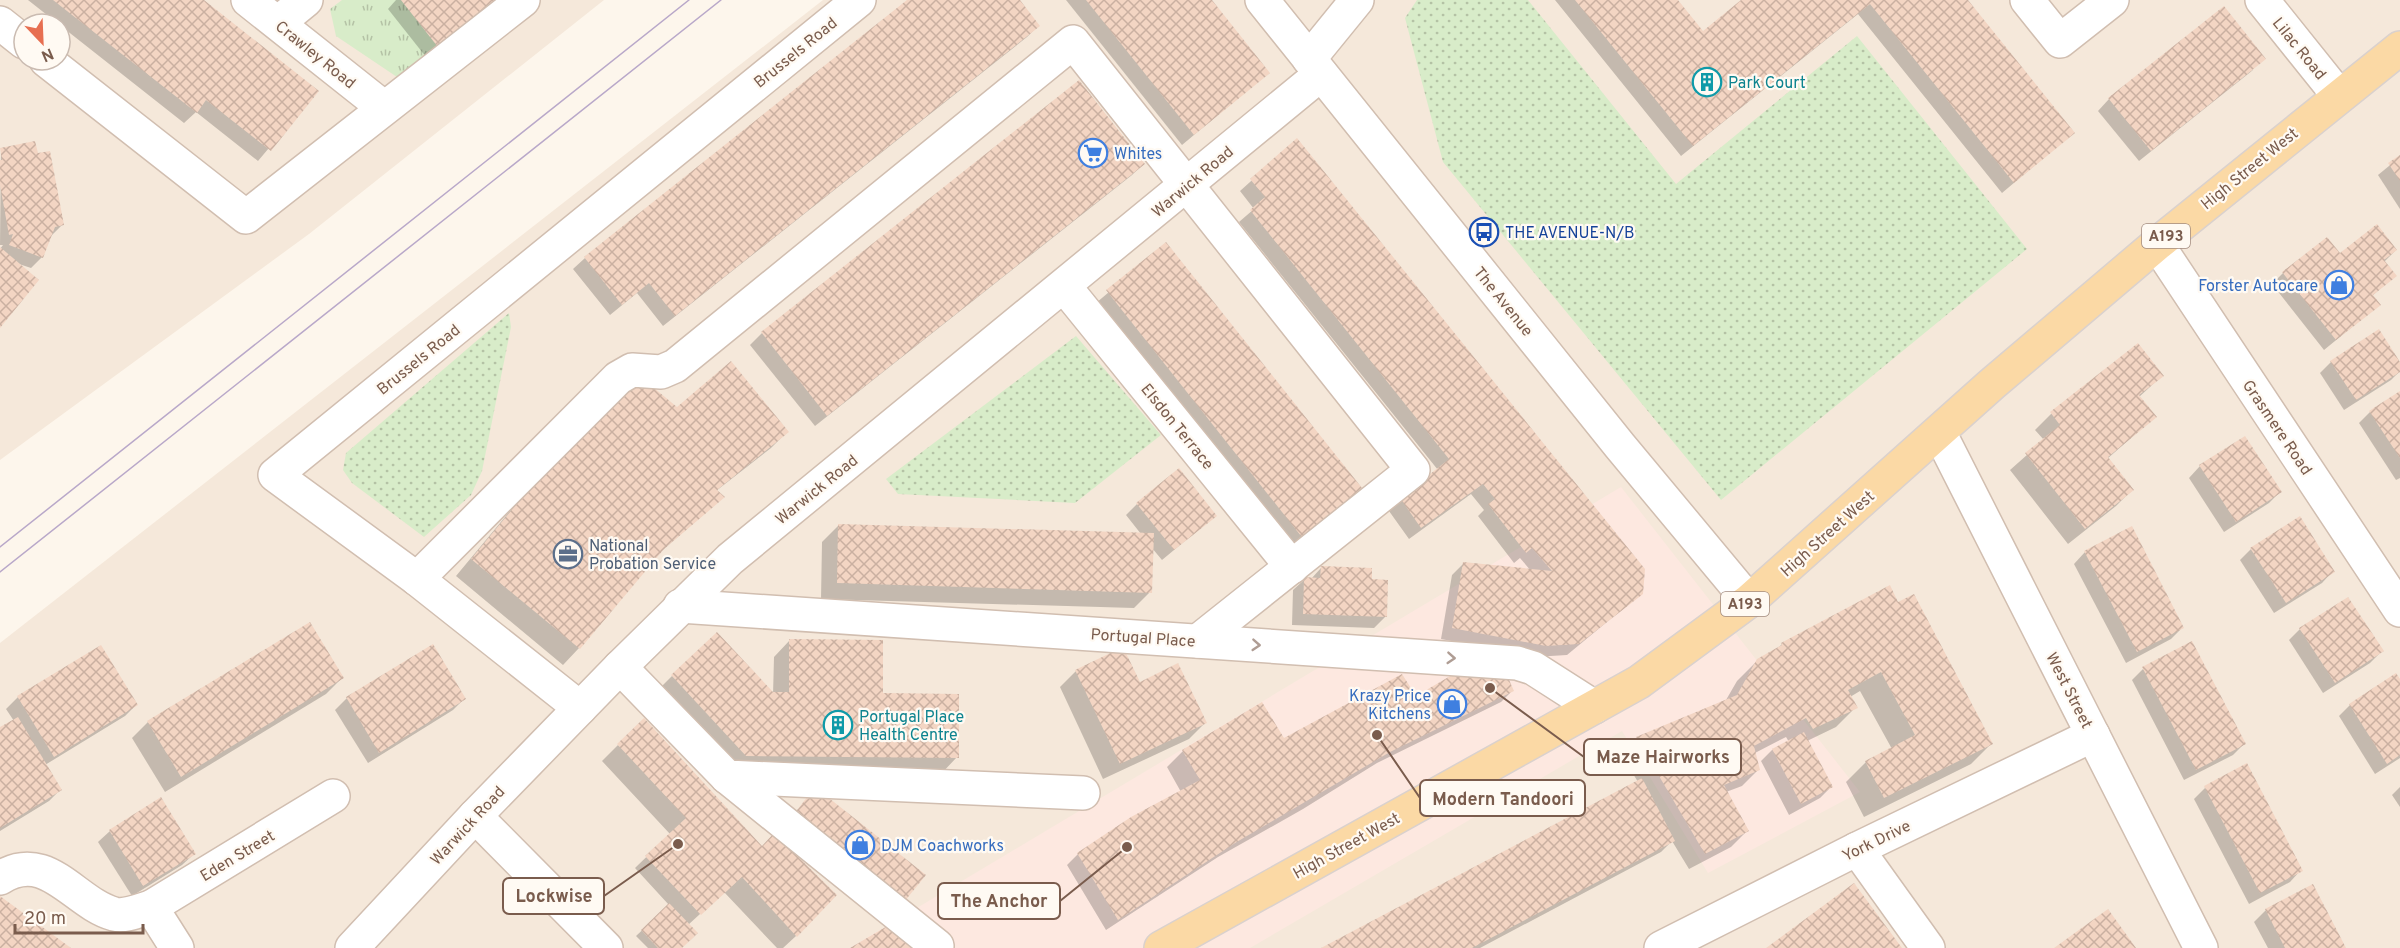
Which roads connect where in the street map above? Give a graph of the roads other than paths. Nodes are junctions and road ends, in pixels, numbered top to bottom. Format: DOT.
graph roads {
  1 [pos="248,0"];
  2 [pos="306,0"];
  3 [pos="523,0"];
  4 [pos="859,0"];
  5 [pos="1262,0"];
  6 [pos="1358,0"];
  7 [pos="2027,0"];
  8 [pos="2112,0"];
  9 [pos="2262,0"];
  10 [pos="0,23"];
  11 [pos="278,23"];
  12 [pos="12,32"];
  13 [pos="2400,48"];
  14 [pos="1315,67"];
  15 [pos="61,72"];
  16 [pos="2339,96"];
  17 [pos="383,107"];
  18 [pos="1187,185"];
  19 [pos="2157,244"];
  20 [pos="1065,286"];
  21 [pos="1939,432"];
  22 [pos="1292,567"];
  23 [pos="417,579"];
  24 [pos="1749,601"];
  25 [pos="680,606"];
  26 [pos="2400,610"];
  27 [pos="1198,641"];
  28 [pos="620,667"];
  29 [pos="1594,707"];
  30 [pos="580,708"];
  31 [pos="2093,735"];
  32 [pos="727,777"];
  33 [pos="1083,793"];
  34 [pos="333,796"];
  35 [pos="475,816"];
  36 [pos="1857,849"];
  37 [pos="0,878"];
  38 [pos="151,907"];
  39 [pos="937,946"];
  40 [pos="177,948"];
  41 [pos="352,948"];
  42 [pos="606,948"];
  43 [pos="1161,948"];
  44 [pos="1661,948"];
  45 [pos="1928,948"];
  46 [pos="2201,948"];
  1 -- 11 [label="street, Crawley Road"];
  2 -- 11 [label="street"];
  3 -- 17 [label="street"];
  4 -- 23 [label="street, Brussels Road"];
  5 -- 14 [label="street, The Avenue"];
  6 -- 14 [label="street, Warwick Road"];
  7 -- 8 [label="street"];
  9 -- 16 [label="street, Lilac Road"];
  10 -- 12 [label="street"];
  11 -- 17 [label="street, Crawley Road"];
  13 -- 16 [label="main road, High Street West / A193"];
  14 -- 18 [label="street, Warwick Road"];
  14 -- 24 [label="street, The Avenue"];
  15 -- 17 [label="street"];
  16 -- 19 [label="main road, High Street West / A193"];
  18 -- 20 [label="street, Warwick Road"];
  18 -- 22 [label="street"];
  18 -- 23 [label="street"];
  19 -- 21 [label="main road, High Street West / A193"];
  19 -- 26 [label="street, Grasmere Road"];
  20 -- 22 [label="street, Elsdon Terrace"];
  20 -- 25 [label="street, Warwick Road"];
  21 -- 24 [label="main road, High Street West / A193"];
  21 -- 31 [label="street, West Street"];
  22 -- 27 [label="street"];
  23 -- 30 [label="street, Brussels Road"];
  24 -- 29 [label="main road, High Street West / A193"];
  25 -- 27 [label="street, Portugal Place"];
  25 -- 28 [label="street, Warwick Road"];
  27 -- 29 [label="street, Portugal Place, one-way"];
  28 -- 30 [label="street, Warwick Road"];
  28 -- 32 [label="street"];
  29 -- 43 [label="main road, High Street West / A193"];
  30 -- 35 [label="street, Warwick Road"];
  31 -- 36 [label="street, York Drive"];
  31 -- 46 [label="street, West Street"];
  32 -- 33 [label="street"];
  32 -- 39 [label="street"];
  34 -- 38 [label="street, Eden Street"];
  35 -- 41 [label="street, Warwick Road"];
  35 -- 42 [label="street"];
  36 -- 44 [label="street, York Drive"];
  36 -- 45 [label="street"];
  37 -- 38 [label="street, Eden Street"];
  38 -- 40 [label="street"];
}
